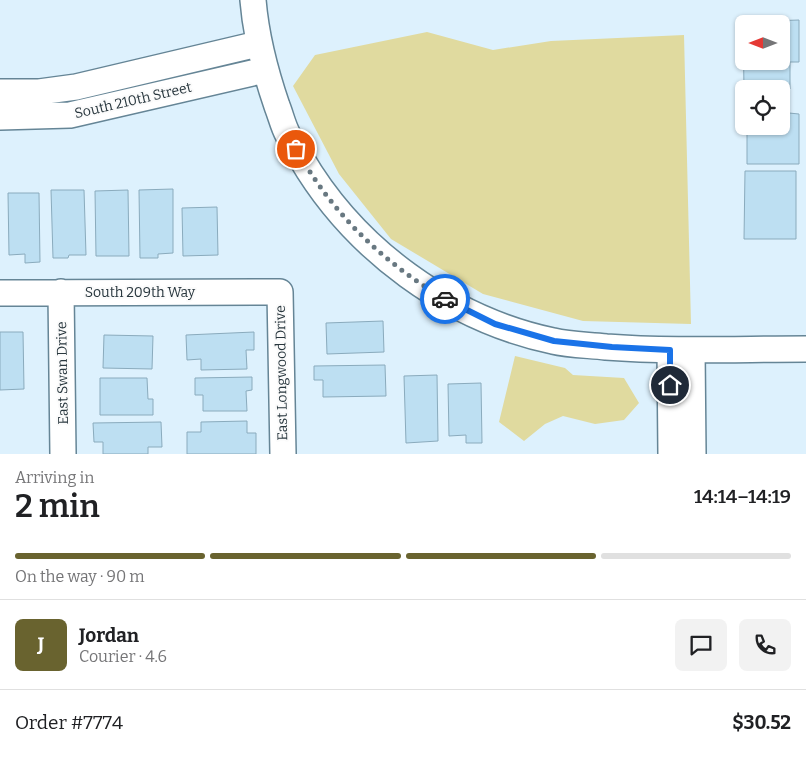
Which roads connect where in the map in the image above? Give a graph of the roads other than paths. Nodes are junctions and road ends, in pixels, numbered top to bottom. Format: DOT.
graph roads {
  1 [pos="253,0"];
  2 [pos="258,44"];
  3 [pos="264,70"];
  4 [pos="0,92"];
  5 [pos="0,117"];
  6 [pos="0,292"];
  7 [pos="61,292"];
  8 [pos="280,292"];
  9 [pos="806,348"];
  10 [pos="681,350"];
  11 [pos="63,454"];
  12 [pos="283,454"];
  13 [pos="671,454"];
  14 [pos="693,454"];
  1 -- 2 [label="street"];
  2 -- 3 [label="street"];
  2 -- 4 [label="street, South 210th Street"];
  3 -- 5 [label="street, South 210th Street"];
  3 -- 10 [label="street"];
  6 -- 7 [label="street, South 209th Way"];
  7 -- 8 [label="street, South 209th Way"];
  7 -- 11 [label="street, East Swan Drive"];
  8 -- 12 [label="street, East Longwood Drive"];
  9 -- 10 [label="street"];
  10 -- 13 [label="street"];
  10 -- 14 [label="street"];
}
